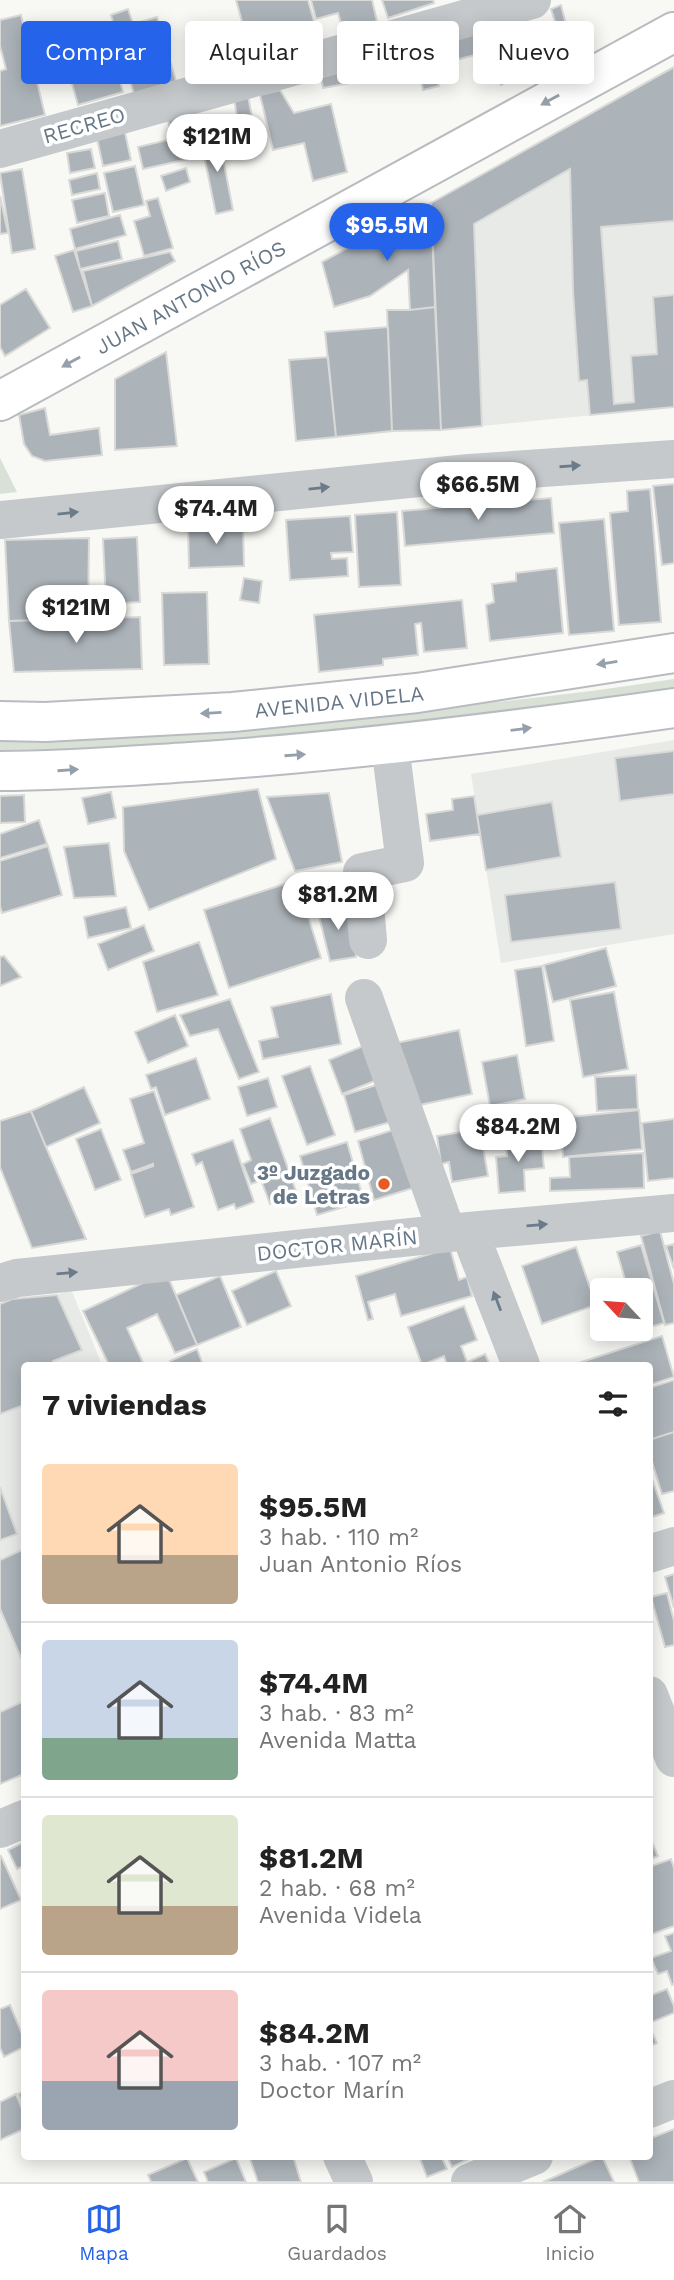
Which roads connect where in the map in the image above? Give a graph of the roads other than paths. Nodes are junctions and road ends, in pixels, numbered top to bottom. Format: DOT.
graph roads {
  1 [pos="532,0"];
  2 [pos="674,32"];
  3 [pos="0,149"];
  4 [pos="0,401"];
  5 [pos="674,459"];
  6 [pos="0,520"];
  7 [pos="674,653"];
  8 [pos="674,708"];
  9 [pos="0,720"];
  10 [pos="390,745"];
  11 [pos="0,771"];
  12 [pos="368,940"];
  13 [pos="364,998"];
  14 [pos="674,1213"];
  15 [pos="458,1232"];
  16 [pos="0,1283"];
  17 [pos="520,1362"];
  18 [pos="674,1546"];
  19 [pos="653,1553"];
  20 [pos="653,1705"];
  21 [pos="674,1758"];
  22 [pos="21,1820"];
  23 [pos="0,1829"];
  24 [pos="674,2099"];
  25 [pos="653,2107"];
  26 [pos="344,2160"];
  27 [pos="524,2160"];
  28 [pos="354,2182"];
  29 [pos="470,2182"];
  1 -- 3 [label="street, RECREO"];
  2 -- 4 [label="main road, JUAN ANTONIO RÍOS, one-way"];
  6 -- 5 [label="street, one-way"];
  7 -- 9 [label="main road, AVENIDA VIDELA, one-way"];
  10 -- 8 [label="main road, one-way"];
  11 -- 10 [label="main road, one-way"];
  10 -- 12 [label="street"];
  13 -- 15 [label="street"];
  15 -- 14 [label="street, DOCTOR MARÍN, one-way"];
  16 -- 15 [label="street, DOCTOR MARÍN, one-way"];
  17 -- 15 [label="street, one-way"];
  18 -- 19 [label="street"];
  20 -- 21 [label="street"];
  22 -- 23 [label="street"];
  24 -- 25 [label="street"];
  26 -- 28 [label="street"];
  27 -- 29 [label="street"];
}
